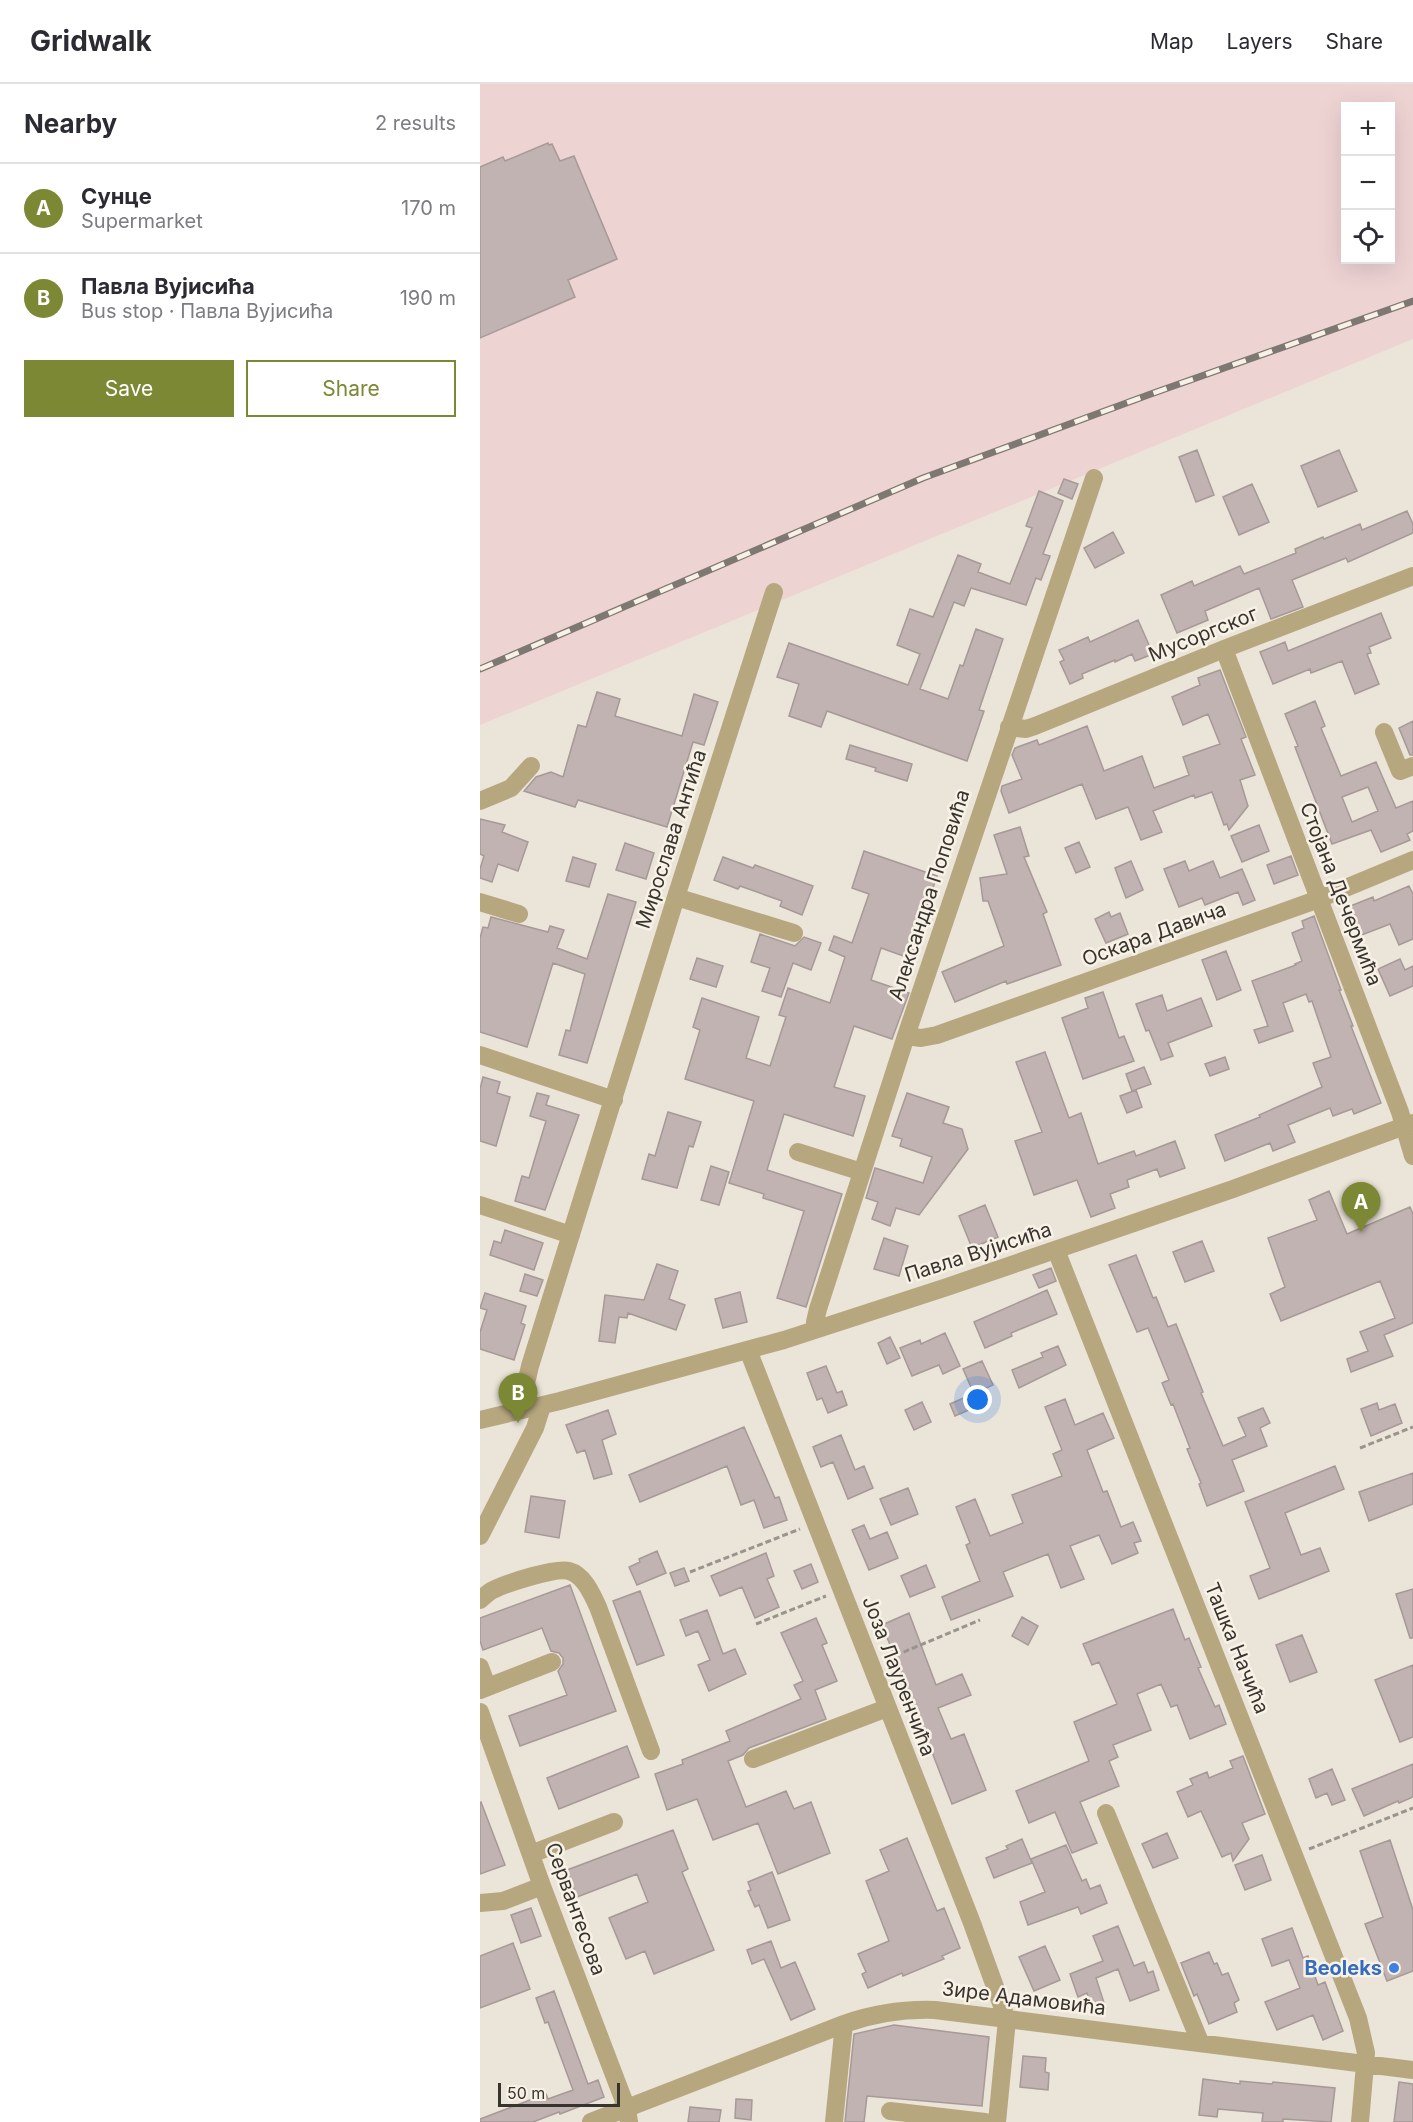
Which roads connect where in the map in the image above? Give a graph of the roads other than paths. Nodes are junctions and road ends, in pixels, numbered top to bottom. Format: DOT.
graph roads {
  1 [pos="1094,478"];
  2 [pos="1413,576"];
  3 [pos="774,592"];
  4 [pos="1224,649"];
  5 [pos="1009,727"];
  6 [pos="1384,732"];
  7 [pos="531,766"];
  8 [pos="1413,766"];
  9 [pos="480,801"];
  10 [pos="1413,860"];
  11 [pos="676,897"];
  12 [pos="1319,899"];
  13 [pos="480,902"];
  14 [pos="519,914"];
  15 [pos="794,933"];
  16 [pos="906,1036"];
  17 [pos="480,1055"];
  18 [pos="614,1100"];
  19 [pos="1409,1125"];
  20 [pos="798,1152"];
  21 [pos="1413,1156"];
  22 [pos="862,1172"];
  23 [pos="480,1205"];
  24 [pos="571,1234"];
  25 [pos="1056,1250"];
  26 [pos="816,1329"];
  27 [pos="748,1350"];
  28 [pos="533,1407"];
  29 [pos="480,1420"];
  30 [pos="480,1536"];
  31 [pos="480,1600"];
  32 [pos="552,1662"];
  33 [pos="480,1666"];
  34 [pos="483,1688"];
  35 [pos="887,1708"];
  36 [pos="480,1712"];
  37 [pos="651,1751"];
  38 [pos="753,1759"];
  39 [pos="1106,1813"];
  40 [pos="614,1822"];
  41 [pos="531,1854"];
  42 [pos="542,1886"];
  43 [pos="480,1903"];
  44 [pos="1007,2020"];
  45 [pos="844,2024"];
  46 [pos="1200,2042"];
  47 [pos="1366,2065"];
  48 [pos="1413,2070"];
  49 [pos="890,2111"];
  50 [pos="628,2116"];
  51 [pos="591,2122"];
  52 [pos="834,2122"];
  53 [pos="985,2122"];
  54 [pos="997,2122"];
  55 [pos="1360,2122"];
  1 -- 5 [label="street, Александра Поповића"];
  2 -- 4 [label="street, Мусоргског"];
  3 -- 11 [label="street, Мирослава Антића"];
  4 -- 5 [label="street, Мусоргског"];
  4 -- 12 [label="street, Стојана Дечермића"];
  5 -- 16 [label="street, Александра Поповића"];
  6 -- 8 [label="street"];
  7 -- 9 [label="street"];
  10 -- 12 [label="street, Оскара Давича"];
  11 -- 15 [label="street"];
  11 -- 18 [label="street, Мирослава Антића"];
  12 -- 16 [label="street, Оскара Давича"];
  12 -- 19 [label="street, Стојана Дечермића"];
  13 -- 14 [label="street"];
  16 -- 22 [label="street, Александра Поповића"];
  17 -- 18 [label="street"];
  18 -- 24 [label="street, Мирослава Антића"];
  19 -- 21 [label="street, Стојана Дечермића"];
  19 -- 25 [label="street, Павла Вујисића"];
  20 -- 22 [label="street"];
  22 -- 26 [label="street, Александра Поповића"];
  23 -- 24 [label="street"];
  24 -- 28 [label="street, Мирослава Антића"];
  25 -- 26 [label="street, Павла Вујисића"];
  25 -- 47 [label="street, Ташка Начића"];
  26 -- 27 [label="street, Павла Вујисића"];
  27 -- 28 [label="street, Павла Вујисића"];
  27 -- 35 [label="street, Јоза Лауренчића"];
  28 -- 29 [label="street, Павла Вујисића"];
  28 -- 30 [label="street"];
  31 -- 37 [label="street"];
  32 -- 34 [label="street"];
  33 -- 34 [label="street"];
  35 -- 38 [label="street"];
  35 -- 44 [label="street, Јоза Лауренчића"];
  36 -- 41 [label="street, Сервантесова"];
  39 -- 46 [label="street"];
  40 -- 41 [label="street"];
  41 -- 42 [label="street, Сервантесова"];
  42 -- 43 [label="street"];
  42 -- 50 [label="street, Сервантесова"];
  44 -- 45 [label="street, Зире Адамовића"];
  44 -- 46 [label="street, Зире Адамовића"];
  44 -- 54 [label="street"];
  45 -- 50 [label="street, Зире Адамовића"];
  45 -- 52 [label="street"];
  46 -- 47 [label="street, Зире Адамовића"];
  47 -- 48 [label="street, Зире Адамовића"];
  47 -- 55 [label="street, Ташка Начића"];
  49 -- 53 [label="street"];
  50 -- 51 [label="street, Зире Адамовића"];
}
